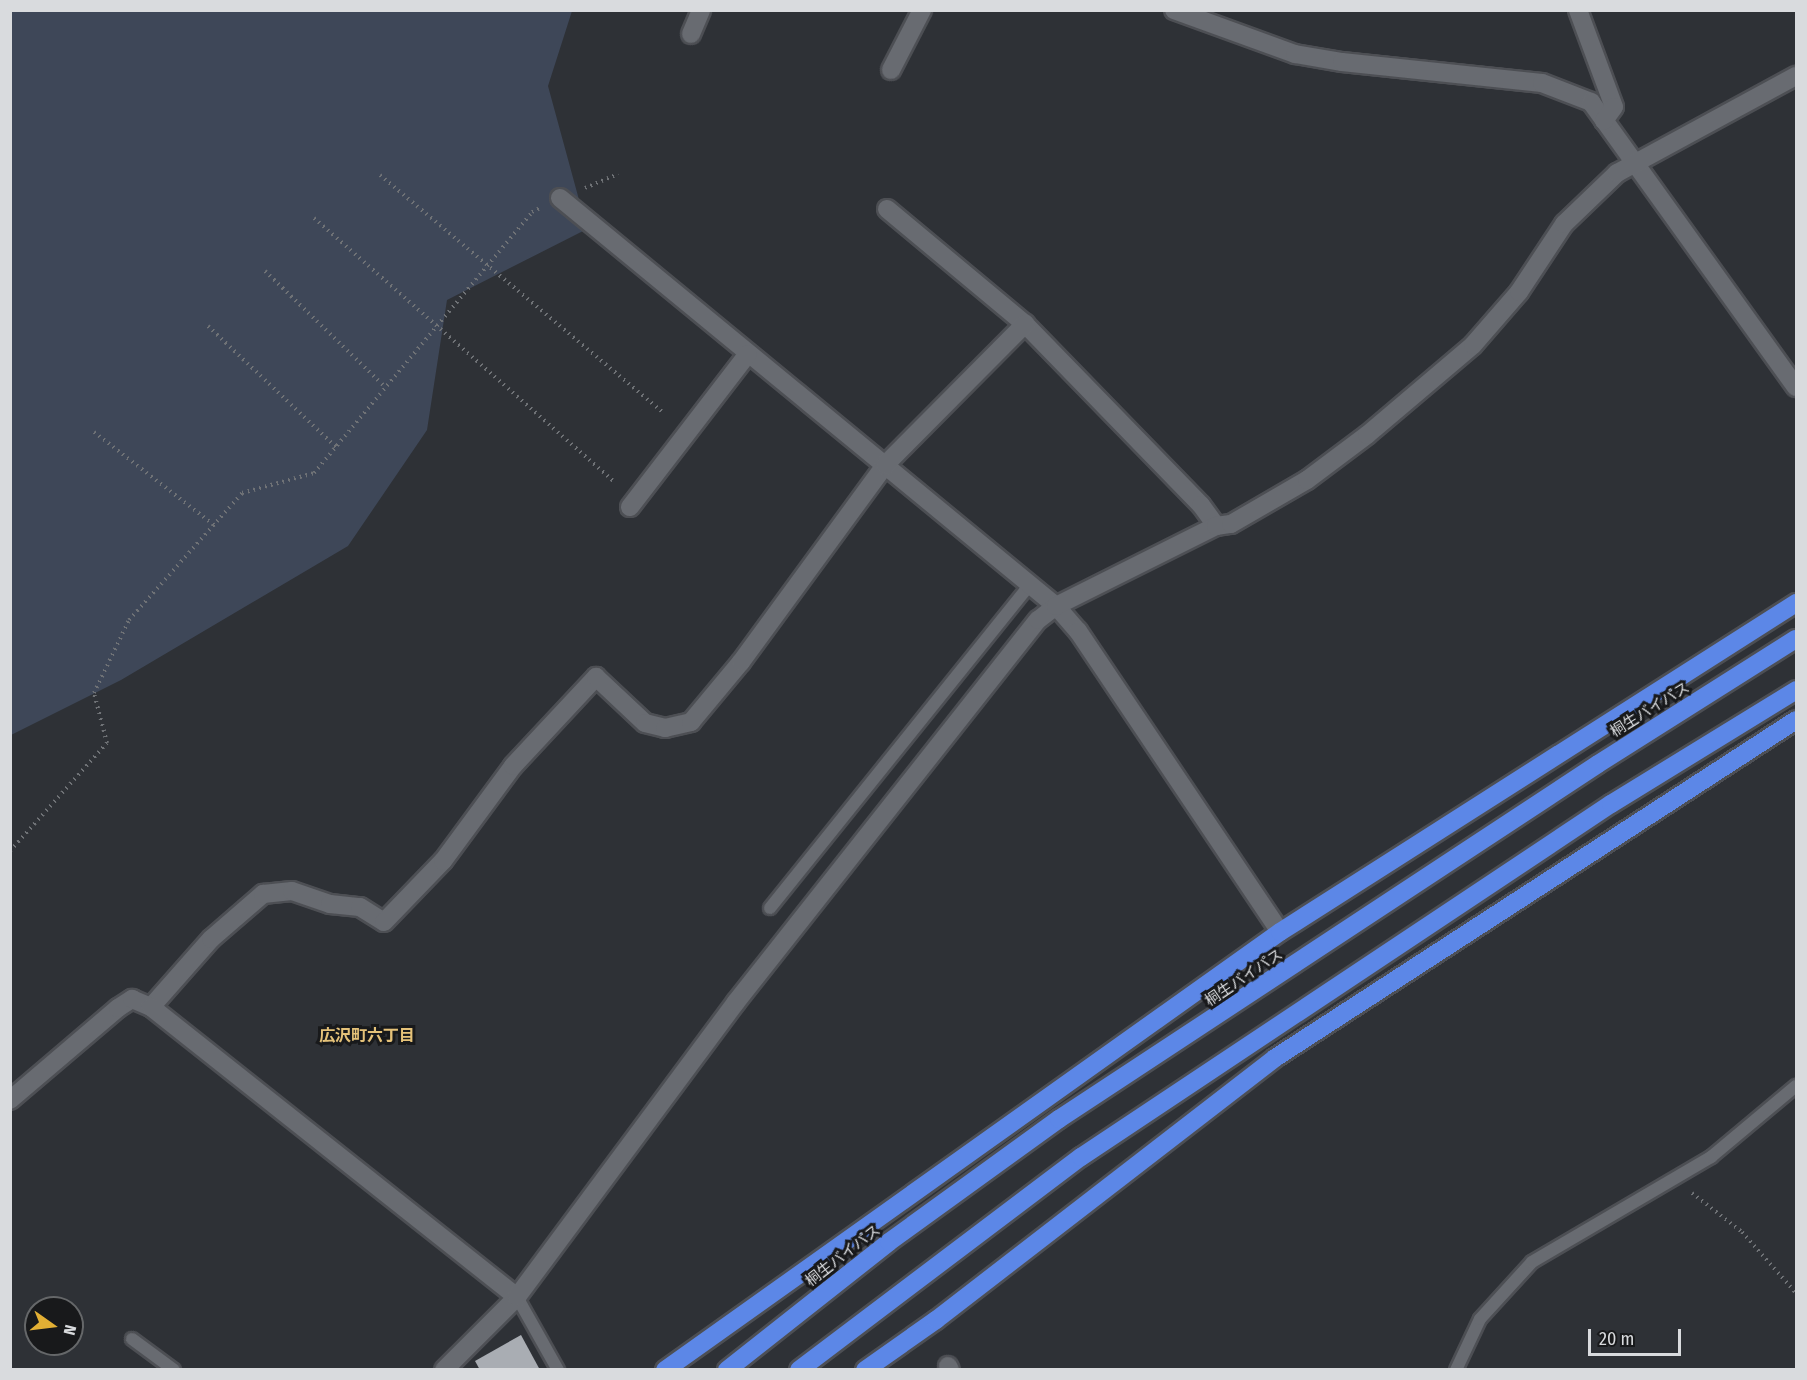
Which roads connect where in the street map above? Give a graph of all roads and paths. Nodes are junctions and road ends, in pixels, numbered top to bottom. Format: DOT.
graph roads {
  1 [pos="701,10"];
  2 [pos="922,10"];
  3 [pos="1578,10"];
  4 [pos="1178,11"];
  5 [pos="691,34"];
  6 [pos="891,70"];
  7 [pos="1797,76"];
  8 [pos="1604,121"];
  9 [pos="1632,162"];
  10 [pos="618,174"];
  11 [pos="380,175"];
  12 [pos="560,198"];
  13 [pos="887,209"];
  14 [pos="314,218"];
  15 [pos="489,264"];
  16 [pos="265,271"];
  17 [pos="1024,324"];
  18 [pos="208,326"];
  19 [pos="437,326"];
  20 [pos="748,354"];
  21 [pos="385,387"];
  22 [pos="1797,387"];
  23 [pos="662,412"];
  24 [pos="94,432"];
  25 [pos="336,447"];
  26 [pos="885,465"];
  27 [pos="614,482"];
  28 [pos="630,507"];
  29 [pos="213,525"];
  30 [pos="1216,526"];
  31 [pos="1031,583"];
  32 [pos="1797,603"];
  33 [pos="1056,606"];
  34 [pos="1797,639"];
  35 [pos="1797,690"];
  36 [pos="1797,720"];
  37 [pos="10,851"];
  38 [pos="770,908"];
  39 [pos="1280,932"];
  40 [pos="151,1007"];
  41 [pos="1797,1086"];
  42 [pos="10,1100"];
  43 [pos="1680,1174"];
  44 [pos="1797,1293"];
  45 [pos="517,1297"];
  46 [pos="132,1339"];
  47 [pos="174,1370"];
  48 [pos="444,1370"];
  49 [pos="558,1370"];
  50 [pos="665,1370"];
  51 [pos="727,1370"];
  52 [pos="799,1370"];
  53 [pos="865,1370"];
  54 [pos="1456,1370"];
  1 -- 5 [label="street"];
  2 -- 6 [label="street"];
  3 -- 8 [label="street"];
  4 -- 8 [label="street"];
  7 -- 9 [label="street"];
  8 -- 9 [label="street"];
  9 -- 22 [label="street"];
  9 -- 30 [label="street"];
  10 -- 12 [label="path"];
  11 -- 15 [label="path"];
  12 -- 15 [label="path"];
  12 -- 20 [label="street"];
  13 -- 17 [label="street"];
  14 -- 19 [label="path"];
  15 -- 19 [label="path"];
  15 -- 23 [label="path"];
  16 -- 21 [label="path"];
  17 -- 26 [label="street"];
  17 -- 30 [label="street"];
  18 -- 25 [label="path"];
  19 -- 21 [label="path"];
  19 -- 27 [label="path"];
  20 -- 26 [label="street"];
  20 -- 28 [label="street"];
  21 -- 25 [label="path"];
  24 -- 29 [label="path"];
  25 -- 29 [label="path"];
  26 -- 31 [label="street"];
  26 -- 40 [label="street"];
  29 -- 37 [label="path"];
  30 -- 33 [label="street"];
  31 -- 33 [label="street"];
  31 -- 38 [label="lane"];
  32 -- 39 [label="highway"];
  33 -- 39 [label="street"];
  33 -- 45 [label="street"];
  34 -- 51 [label="highway, 桐生バイパス"];
  35 -- 52 [label="highway"];
  36 -- 53 [label="highway"];
  39 -- 50 [label="highway"];
  40 -- 42 [label="street"];
  40 -- 45 [label="street"];
  41 -- 43 [label="lane"];
  43 -- 44 [label="path"];
  43 -- 54 [label="lane"];
  45 -- 48 [label="street"];
  45 -- 49 [label="lane"];
  46 -- 47 [label="lane"];
}
